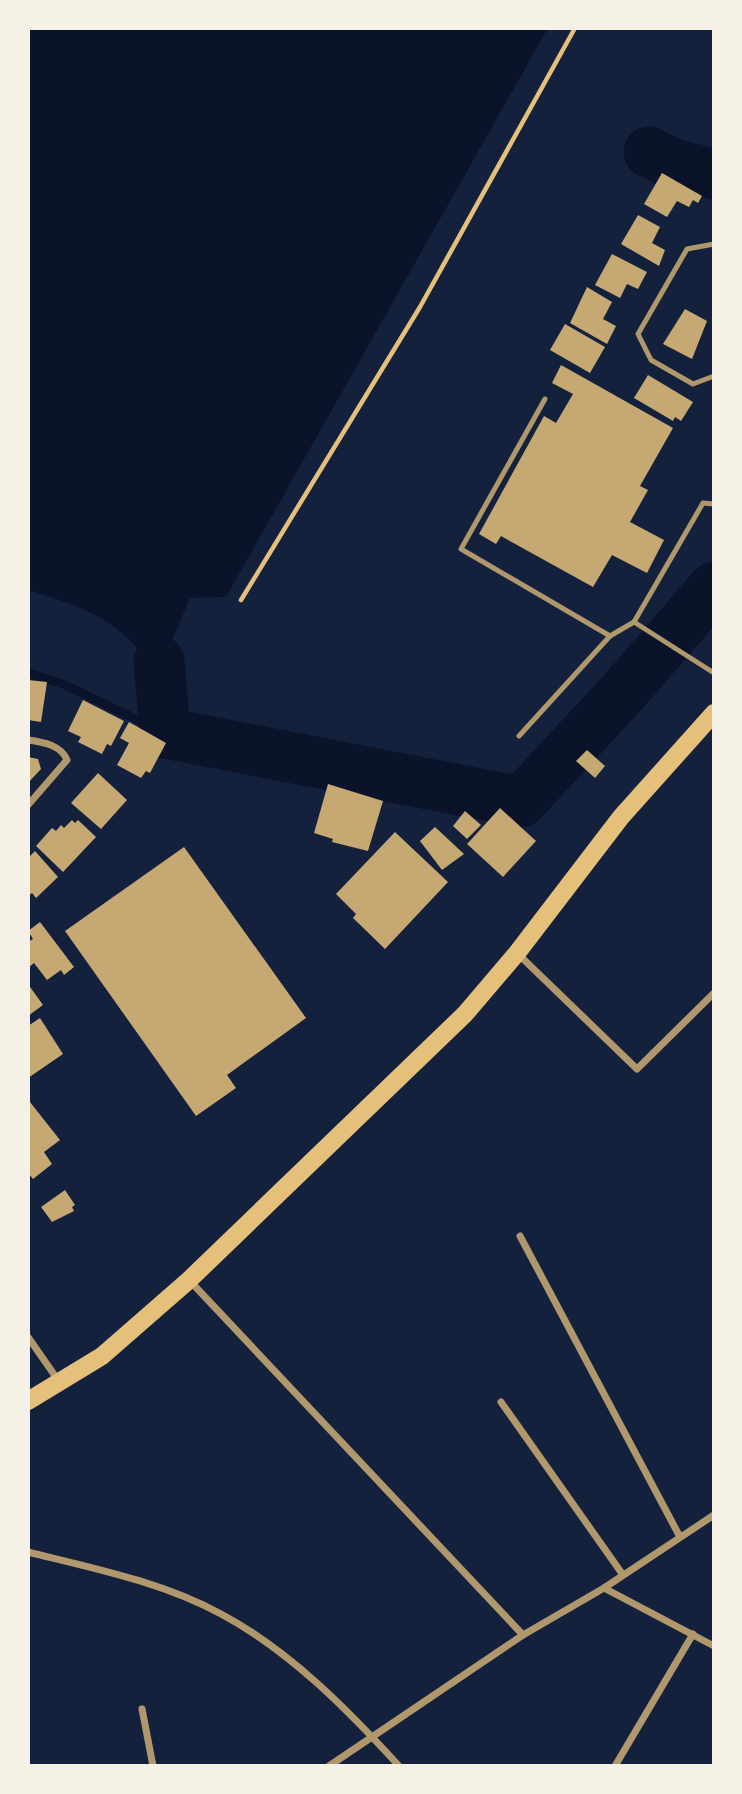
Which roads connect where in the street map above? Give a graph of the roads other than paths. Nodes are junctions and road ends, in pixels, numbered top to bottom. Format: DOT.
graph roads {
  1 [pos="714,244"];
  2 [pos="714,376"];
  3 [pos="545,399"];
  4 [pos="714,504"];
  5 [pos="634,622"];
  6 [pos="610,636"];
  7 [pos="714,673"];
  8 [pos="714,713"];
  9 [pos="519,736"];
  10 [pos="28,740"];
  11 [pos="28,805"];
  12 [pos="517,953"];
  13 [pos="714,993"];
  14 [pos="520,1236"];
  15 [pos="189,1280"];
  16 [pos="28,1337"];
  17 [pos="60,1383"];
  18 [pos="28,1401"];
  19 [pos="501,1402"];
  20 [pos="714,1515"];
  21 [pos="680,1538"];
  22 [pos="28,1552"];
  23 [pos="623,1575"];
  24 [pos="604,1588"];
  25 [pos="693,1634"];
  26 [pos="523,1635"];
  27 [pos="714,1646"];
  28 [pos="142,1709"];
  29 [pos="372,1736"];
  30 [pos="153,1766"];
  31 [pos="330,1766"];
  32 [pos="399,1766"];
  33 [pos="615,1766"];
  1 -- 2 [label="lane"];
  3 -- 6 [label="lane"];
  4 -- 5 [label="lane"];
  5 -- 6 [label="lane"];
  5 -- 7 [label="lane"];
  6 -- 9 [label="lane"];
  8 -- 12 [label="main road"];
  10 -- 11 [label="street"];
  12 -- 13 [label="street"];
  12 -- 15 [label="main road"];
  14 -- 21 [label="street"];
  15 -- 17 [label="main road"];
  15 -- 26 [label="street"];
  16 -- 17 [label="street"];
  17 -- 18 [label="main road"];
  19 -- 23 [label="street"];
  20 -- 21 [label="street"];
  21 -- 23 [label="street"];
  22 -- 29 [label="street"];
  23 -- 24 [label="street"];
  24 -- 25 [label="street"];
  24 -- 26 [label="street"];
  25 -- 27 [label="street"];
  25 -- 33 [label="street"];
  26 -- 29 [label="street"];
  28 -- 30 [label="street"];
  29 -- 31 [label="street"];
  29 -- 32 [label="street"];
}
